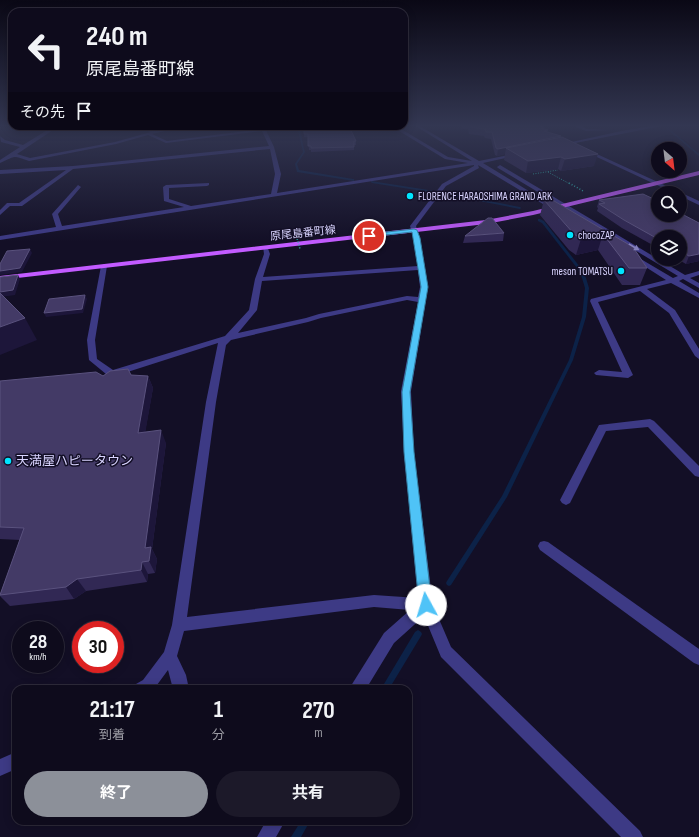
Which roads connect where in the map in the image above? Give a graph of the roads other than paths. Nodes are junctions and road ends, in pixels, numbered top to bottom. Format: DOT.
graph roads {
  1 [pos="110,164"];
  2 [pos="276,164"];
  3 [pos="460,164"];
  4 [pos="477,164"];
  5 [pos="483,164"];
  6 [pos="495,164"];
  7 [pos="616,164"];
  8 [pos="73,168"];
  9 [pos="0,172"];
  10 [pos="699,173"];
  11 [pos="656,183"];
  12 [pos="207,184"];
  13 [pos="662,186"];
  14 [pos="78,187"];
  15 [pos="274,195"];
  16 [pos="687,198"];
  17 [pos="699,203"];
  18 [pos="564,205"];
  19 [pos="191,208"];
  20 [pos="553,208"];
  21 [pos="0,213"];
  22 [pos="564,214"];
  23 [pos="60,229"];
  24 [pos="414,230"];
  25 [pos="0,238"];
  26 [pos="265,247"];
  27 [pos="627,252"];
  28 [pos="104,266"];
  29 [pos="422,268"];
  30 [pos="699,273"];
  31 [pos="684,277"];
  32 [pos="0,278"];
  33 [pos="259,279"];
  34 [pos="673,280"];
  35 [pos="699,286"];
  36 [pos="641,288"];
  37 [pos="699,296"];
  38 [pos="422,300"];
  39 [pos="227,338"];
  40 [pos="699,356"];
  41 [pos="111,373"];
  42 [pos="599,373"];
  43 [pos="100,376"];
  44 [pos="108,384"];
  45 [pos="699,473"];
  46 [pos="566,500"];
  47 [pos="544,546"];
  48 [pos="426,605"];
  49 [pos="178,625"];
  50 [pos="170,656"];
  51 [pos="699,658"];
  52 [pos="148,685"];
  53 [pos="180,685"];
  54 [pos="360,685"];
  55 [pos="12,762"];
  56 [pos="0,768"];
  57 [pos="274,825"];
  58 [pos="266,837"];
  59 [pos="634,837"];
  1 -- 8 [label="street"];
  2 -- 15 [label="street"];
  3 -- 15 [label="street"];
  4 -- 24 [label="street"];
  5 -- 20 [label="street"];
  6 -- 18 [label="street"];
  7 -- 11 [label="street"];
  8 -- 9 [label="street"];
  8 -- 21 [label="street"];
  10 -- 11 [label="main road, 原尾島番町線"];
  11 -- 13 [label="street"];
  11 -- 18 [label="main road, 原尾島番町線"];
  12 -- 19 [label="street"];
  14 -- 23 [label="street"];
  15 -- 19 [label="street"];
  16 -- 17 [label="street"];
  18 -- 20 [label="main road, 原尾島番町線"];
  18 -- 31 [label="street, one-way"];
  19 -- 23 [label="street"];
  20 -- 22 [label="street"];
  20 -- 24 [label="main road, 原尾島番町線"];
  23 -- 25 [label="street"];
  24 -- 26 [label="main road, 原尾島番町線"];
  24 -- 29 [label="street"];
  26 -- 28 [label="main road, 原尾島番町線"];
  26 -- 33 [label="street"];
  27 -- 34 [label="street"];
  28 -- 32 [label="main road, 原尾島番町線"];
  28 -- 41 [label="street"];
  29 -- 33 [label="street"];
  29 -- 38 [label="street"];
  30 -- 31 [label="street"];
  31 -- 34 [label="street"];
  31 -- 35 [label="street"];
  33 -- 39 [label="street"];
  34 -- 36 [label="street"];
  34 -- 37 [label="street"];
  36 -- 40 [label="street"];
  36 -- 42 [label="street"];
  38 -- 39 [label="street"];
  38 -- 48 [label="street"];
  39 -- 41 [label="street"];
  39 -- 49 [label="street"];
  41 -- 43 [label="street"];
  41 -- 44 [label="street"];
  45 -- 46 [label="street"];
  47 -- 51 [label="street"];
  48 -- 49 [label="street"];
  48 -- 54 [label="street"];
  48 -- 59 [label="street"];
  49 -- 50 [label="street"];
  50 -- 52 [label="street"];
  50 -- 53 [label="street"];
  55 -- 56 [label="street"];
  57 -- 58 [label="street"];
}
